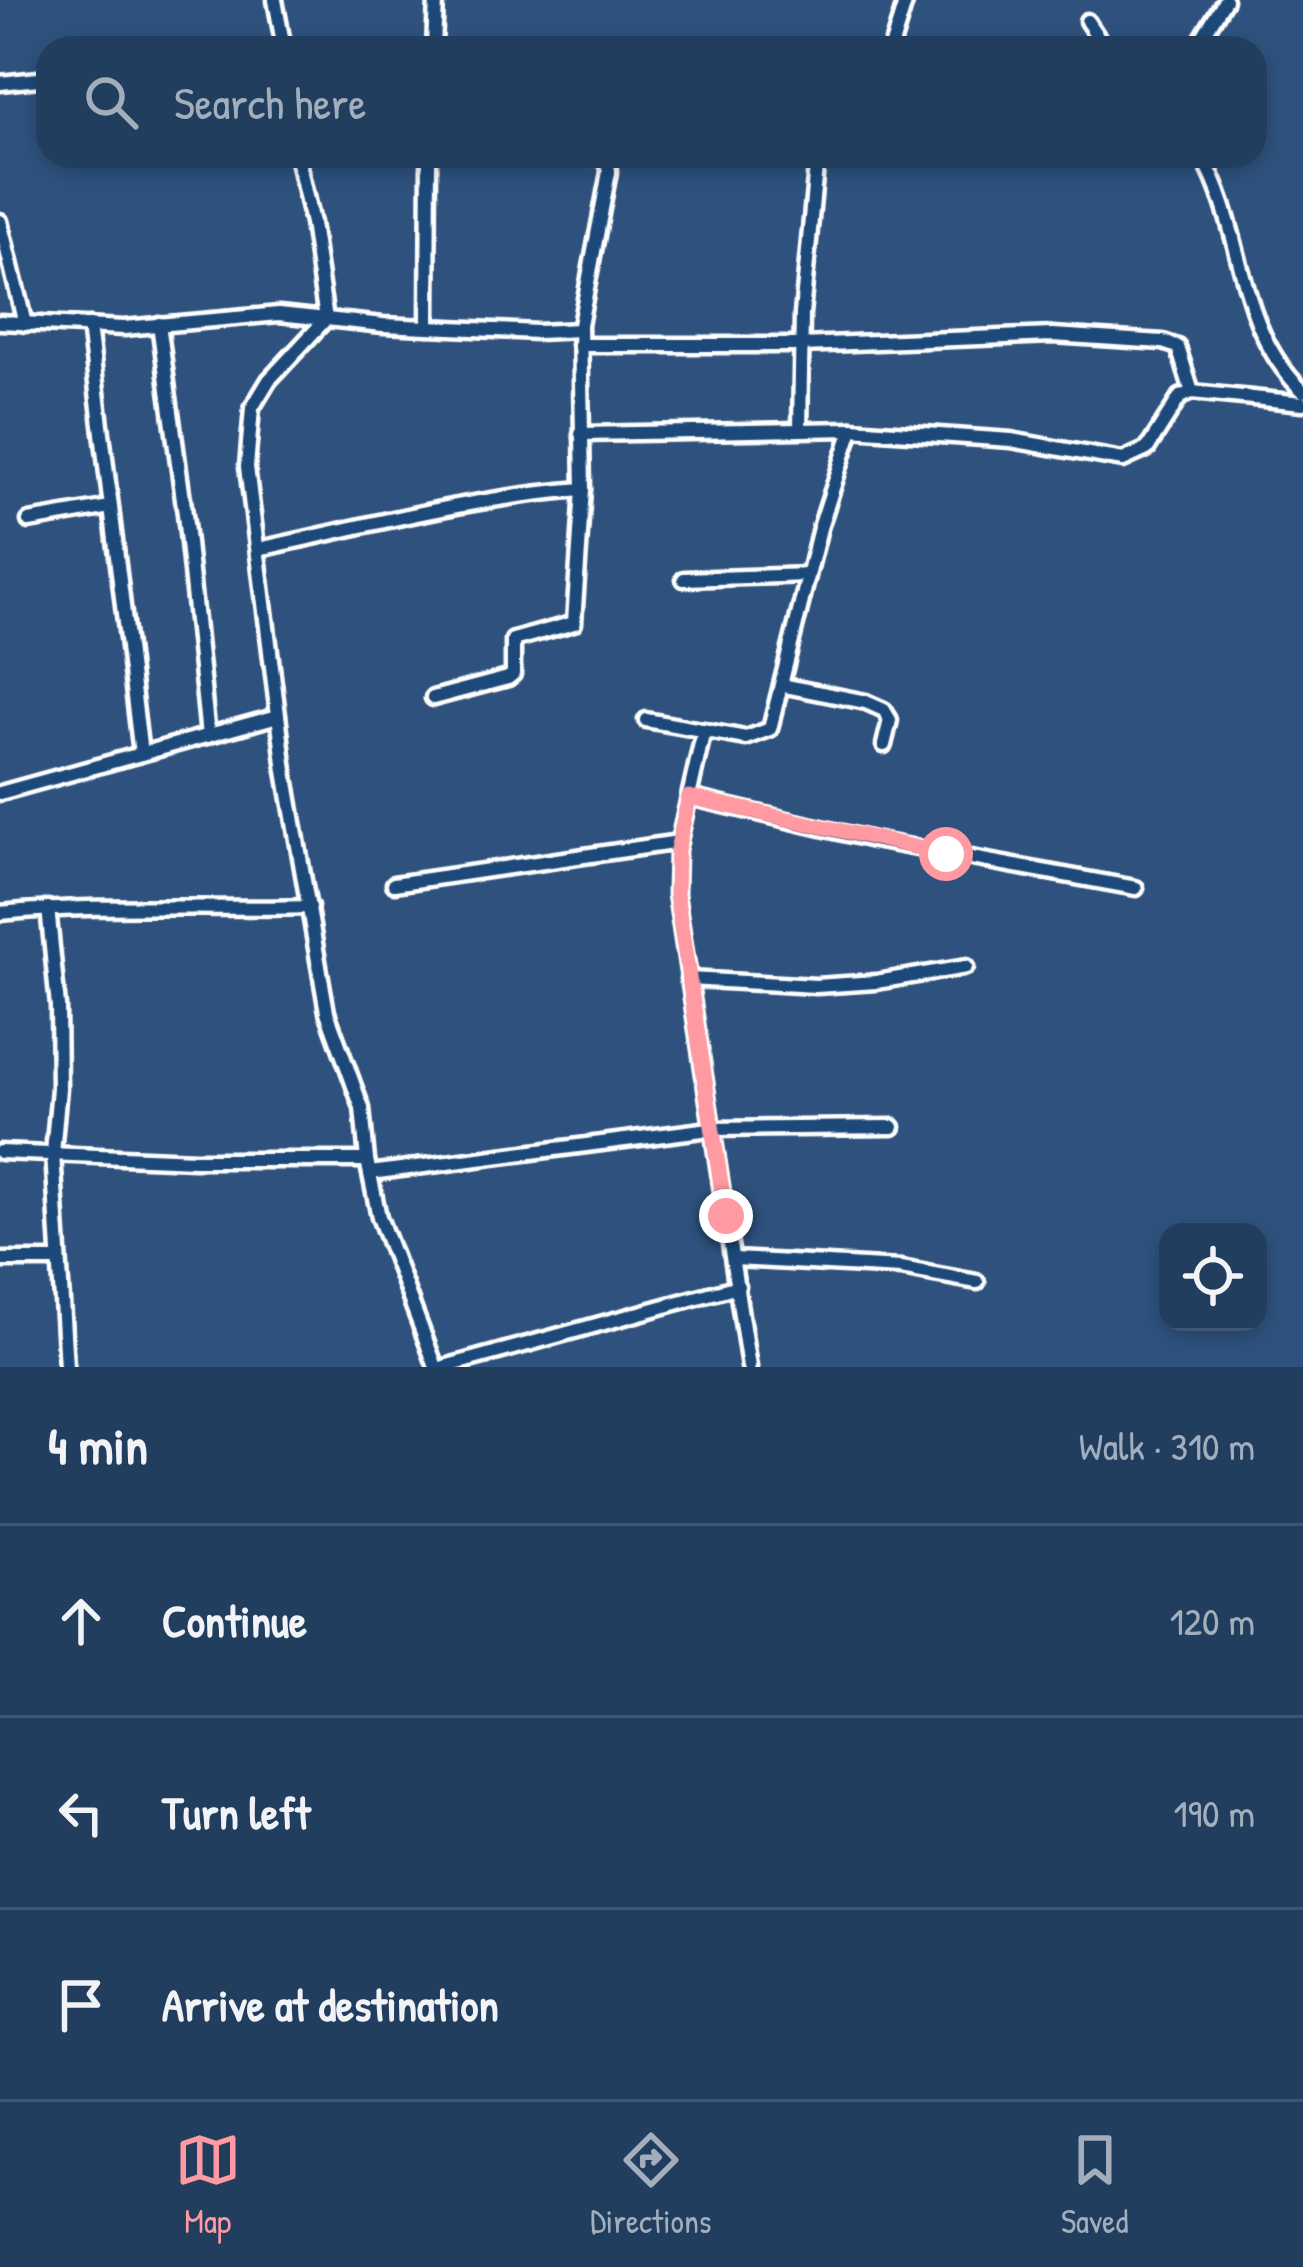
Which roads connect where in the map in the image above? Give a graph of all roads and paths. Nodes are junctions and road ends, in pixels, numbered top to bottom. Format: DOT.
graph roads {
  1 [pos="275,0"];
  2 [pos="436,0"];
  3 [pos="906,0"];
  4 [pos="1225,0"];
  5 [pos="1088,22"];
  6 [pos="282,36"];
  7 [pos="434,36"];
  8 [pos="895,36"];
  9 [pos="1097,36"];
  10 [pos="1203,36"];
  11 [pos="36,79"];
  12 [pos="0,83"];
  13 [pos="300,168"];
  14 [pos="429,168"];
  15 [pos="609,168"];
  16 [pos="816,168"];
  17 [pos="1208,168"];
  18 [pos="0,221"];
  19 [pos="326,319"];
  20 [pos="0,322"];
  21 [pos="25,324"];
  22 [pos="159,325"];
  23 [pos="89,326"];
  24 [pos="428,327"];
  25 [pos="579,338"];
  26 [pos="801,345"];
  27 [pos="1303,391"];
  28 [pos="1192,392"];
  29 [pos="1303,403"];
  30 [pos="800,429"];
  31 [pos="851,429"];
  32 [pos="581,434"];
  33 [pos="583,489"];
  34 [pos="110,507"];
  35 [pos="29,521"];
  36 [pos="259,549"];
  37 [pos="808,575"];
  38 [pos="684,579"];
  39 [pos="781,685"];
  40 [pos="433,698"];
  41 [pos="278,716"];
  42 [pos="646,720"];
  43 [pos="704,730"];
  44 [pos="208,736"];
  45 [pos="884,745"];
  46 [pos="141,754"];
  47 [pos="0,793"];
  48 [pos="689,797"];
  49 [pos="679,842"];
  50 [pos="394,884"];
  51 [pos="1136,888"];
  52 [pos="310,907"];
  53 [pos="49,908"];
  54 [pos="0,913"];
  55 [pos="966,967"];
  56 [pos="688,979"];
  57 [pos="893,1127"];
  58 [pos="710,1129"];
  59 [pos="0,1152"];
  60 [pos="53,1153"];
  61 [pos="368,1167"];
  62 [pos="734,1259"];
  63 [pos="0,1260"];
  64 [pos="58,1260"];
  65 [pos="977,1282"];
  66 [pos="738,1286"];
  67 [pos="66,1367"];
  68 [pos="440,1367"];
  69 [pos="748,1367"];
  1 -- 6 [label="street"];
  2 -- 7 [label="street"];
  3 -- 8 [label="street"];
  4 -- 10 [label="street"];
  5 -- 9 [label="street"];
  11 -- 12 [label="street"];
  13 -- 19 [label="street"];
  14 -- 24 [label="street"];
  15 -- 25 [label="street"];
  16 -- 26 [label="street"];
  17 -- 27 [label="street"];
  18 -- 21 [label="street"];
  19 -- 22 [label="street"];
  19 -- 24 [label="street"];
  19 -- 36 [label="street"];
  20 -- 21 [label="street"];
  21 -- 23 [label="street"];
  22 -- 23 [label="street"];
  22 -- 44 [label="street"];
  23 -- 34 [label="street"];
  24 -- 25 [label="street"];
  25 -- 26 [label="street"];
  25 -- 32 [label="street"];
  26 -- 28 [label="street"];
  26 -- 30 [label="street"];
  28 -- 29 [label="street"];
  28 -- 31 [label="street"];
  30 -- 31 [label="street"];
  30 -- 32 [label="street"];
  31 -- 37 [label="street"];
  32 -- 33 [label="street"];
  33 -- 36 [label="street"];
  33 -- 40 [label="street"];
  34 -- 35 [label="street"];
  34 -- 46 [label="street"];
  36 -- 41 [label="street"];
  37 -- 38 [label="street"];
  37 -- 39 [label="street"];
  39 -- 43 [label="street"];
  39 -- 45 [label="street"];
  41 -- 44 [label="street"];
  41 -- 52 [label="street"];
  42 -- 43 [label="street"];
  43 -- 48 [label="street"];
  44 -- 46 [label="street"];
  46 -- 47 [label="street"];
  48 -- 49 [label="street"];
  48 -- 51 [label="street"];
  49 -- 50 [label="street"];
  49 -- 56 [label="street"];
  52 -- 53 [label="street"];
  52 -- 61 [label="street"];
  53 -- 54 [label="street"];
  53 -- 60 [label="street"];
  55 -- 56 [label="street"];
  56 -- 58 [label="street"];
  57 -- 58 [label="street"];
  58 -- 61 [label="street"];
  58 -- 62 [label="street"];
  59 -- 60 [label="street"];
  60 -- 61 [label="street"];
  60 -- 64 [label="street"];
  61 -- 68 [label="street"];
  62 -- 65 [label="street"];
  62 -- 66 [label="street"];
  63 -- 64 [label="street"];
  64 -- 67 [label="street"];
  66 -- 68 [label="street"];
  66 -- 69 [label="street"];
}
